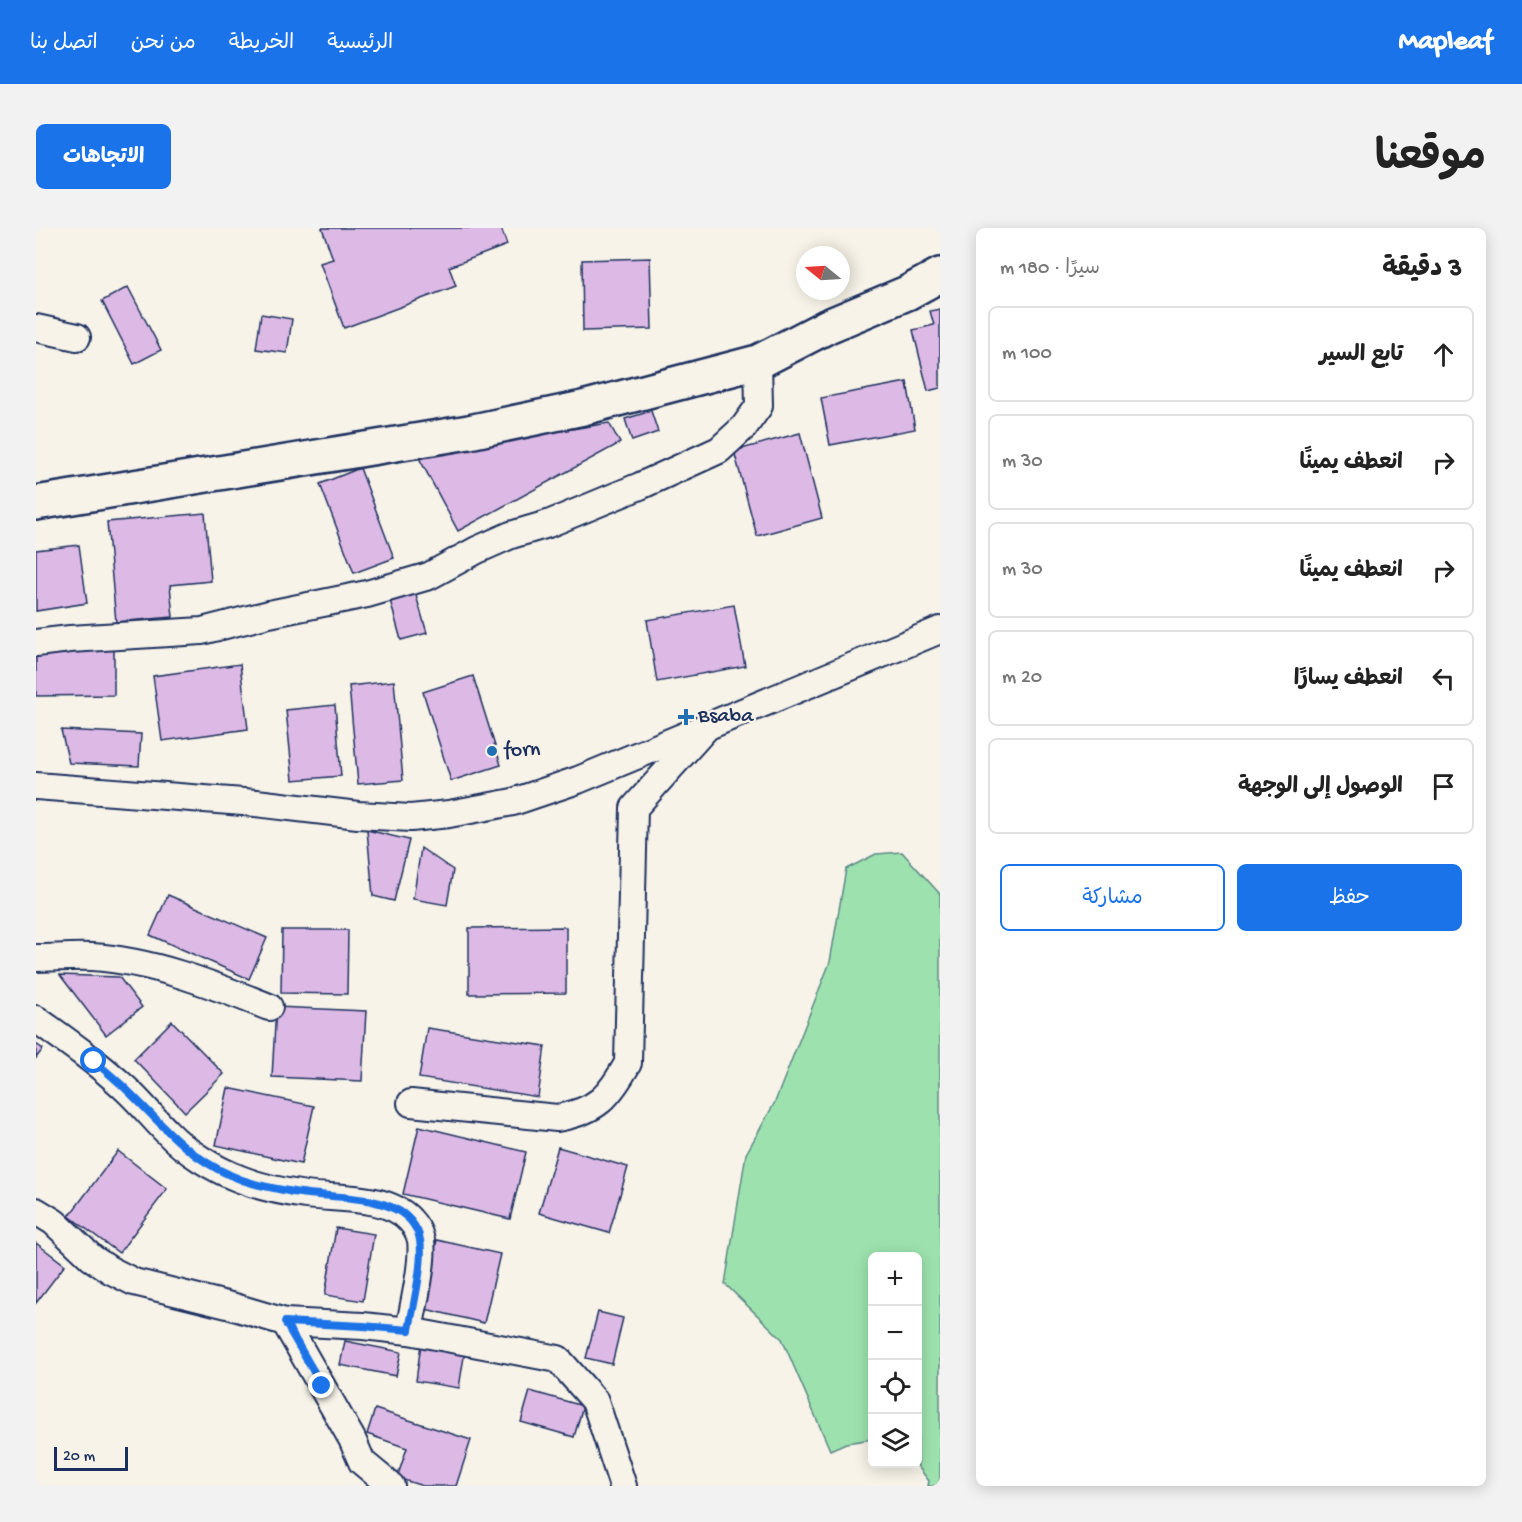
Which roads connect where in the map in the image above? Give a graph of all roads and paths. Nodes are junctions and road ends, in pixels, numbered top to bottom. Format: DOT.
graph roads {
  1 [pos="940,275"];
  2 [pos="36,328"];
  3 [pos="77,337"];
  4 [pos="758,362"];
  5 [pos="36,503"];
  6 [pos="940,630"];
  7 [pos="36,644"];
  8 [pos="708,725"];
  9 [pos="36,763"];
  10 [pos="41,786"];
  11 [pos="36,958"];
  12 [pos="269,1007"];
  13 [pos="36,1019"];
  14 [pos="411,1103"];
  15 [pos="36,1211"];
  16 [pos="285,1322"];
  17 [pos="409,1330"];
  18 [pos="391,1486"];
  19 [pos="623,1486"];
  1 -- 4 [label="street"];
  2 -- 3 [label="street"];
  4 -- 5 [label="street"];
  4 -- 7 [label="street"];
  6 -- 8 [label="street"];
  8 -- 10 [label="street"];
  8 -- 14 [label="street"];
  9 -- 10 [label="street"];
  11 -- 12 [label="street"];
  13 -- 17 [label="street"];
  15 -- 16 [label="street"];
  16 -- 17 [label="street"];
  16 -- 18 [label="street"];
  17 -- 19 [label="street"];
}
